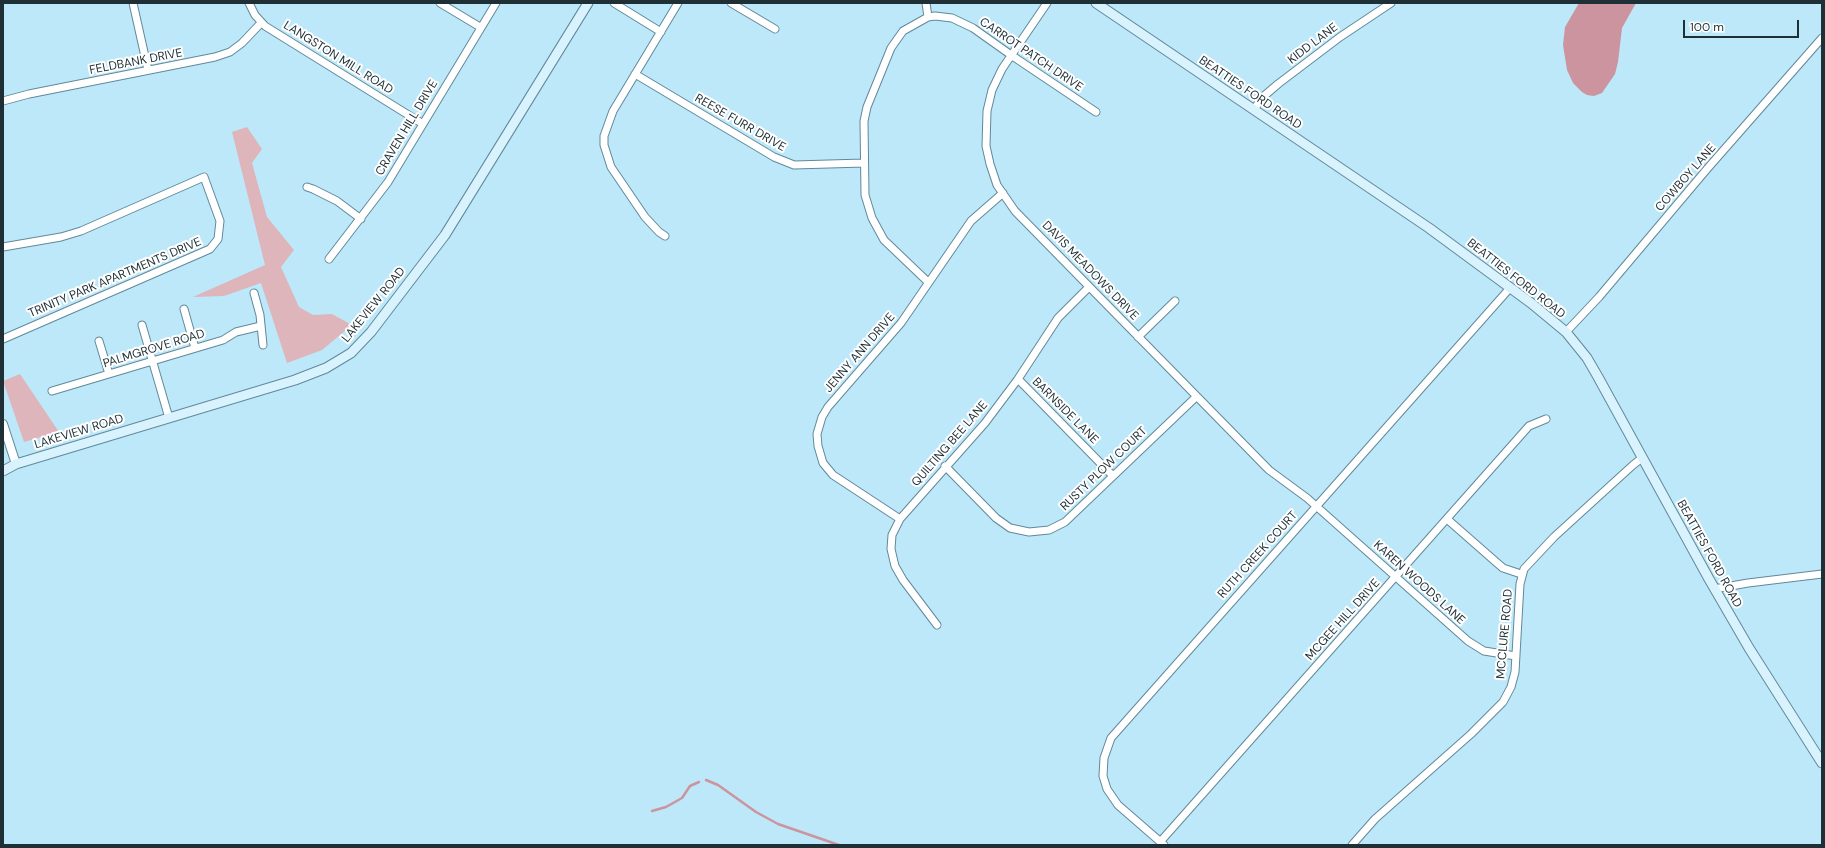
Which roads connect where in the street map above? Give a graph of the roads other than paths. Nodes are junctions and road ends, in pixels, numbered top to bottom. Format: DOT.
graph roads {
  1 [pos="133,3"];
  2 [pos="249,3"];
  3 [pos="440,3"];
  4 [pos="496,3"];
  5 [pos="588,3"];
  6 [pos="614,3"];
  7 [pos="678,3"];
  8 [pos="731,3"];
  9 [pos="926,3"];
  10 [pos="1047,3"];
  11 [pos="1096,3"];
  12 [pos="1391,3"];
  13 [pos="928,17"];
  14 [pos="261,23"];
  15 [pos="480,27"];
  16 [pos="775,29"];
  17 [pos="661,32"];
  18 [pos="1822,38"];
  19 [pos="1011,55"];
  20 [pos="148,70"];
  21 [pos="636,74"];
  22 [pos="3,101"];
  23 [pos="1254,109"];
  24 [pos="1096,112"];
  25 [pos="423,124"];
  26 [pos="864,163"];
  27 [pos="307,187"];
  28 [pos="1003,193"];
  29 [pos="361,219"];
  30 [pos="665,236"];
  31 [pos="3,247"];
  32 [pos="329,259"];
  33 [pos="928,282"];
  34 [pos="1089,287"];
  35 [pos="1510,288"];
  36 [pos="254,293"];
  37 [pos="1176,301"];
  38 [pos="184,309"];
  39 [pos="142,325"];
  40 [pos="261,326"];
  41 [pos="1566,332"];
  42 [pos="1138,337"];
  43 [pos="3,339"];
  44 [pos="99,341"];
  45 [pos="263,345"];
  46 [pos="195,348"];
  47 [pos="152,361"];
  48 [pos="109,374"];
  49 [pos="1018,379"];
  50 [pos="52,391"];
  51 [pos="1196,397"];
  52 [pos="169,418"];
  53 [pos="1546,419"];
  54 [pos="3,424"];
  55 [pos="1642,458"];
  56 [pos="16,464"];
  57 [pos="946,466"];
  58 [pos="3,471"];
  59 [pos="1113,476"];
  60 [pos="1316,507"];
  61 [pos="900,519"];
  62 [pos="1447,519"];
  63 [pos="1521,574"];
  64 [pos="1822,574"];
  65 [pos="1396,576"];
  66 [pos="1714,589"];
  67 [pos="937,625"];
  68 [pos="1516,656"];
  69 [pos="1822,763"];
  70 [pos="1162,843"];
  71 [pos="1352,845"];
  1 -- 20 [label="street"];
  2 -- 14 [label="street, LANGSTON MILL ROAD"];
  3 -- 15 [label="street"];
  4 -- 15 [label="street, CRAVEN HILL DRIVE"];
  5 -- 52 [label="main road, LAKEVIEW ROAD"];
  6 -- 17 [label="street"];
  7 -- 17 [label="street"];
  8 -- 16 [label="street"];
  9 -- 13 [label="street"];
  10 -- 19 [label="street, DAVIS MEADOWS DRIVE"];
  11 -- 23 [label="main road, BEATTIES FORD ROAD"];
  12 -- 23 [label="street, KIDD LANE"];
  13 -- 19 [label="street, CARROT PATCH DRIVE"];
  13 -- 26 [label="street"];
  14 -- 20 [label="street, FELDBANK DRIVE"];
  14 -- 25 [label="street, LANGSTON MILL ROAD"];
  15 -- 25 [label="street, CRAVEN HILL DRIVE"];
  17 -- 21 [label="street"];
  18 -- 41 [label="street, COWBOY LANE"];
  19 -- 24 [label="street, CARROT PATCH DRIVE"];
  19 -- 28 [label="street, DAVIS MEADOWS DRIVE"];
  20 -- 22 [label="street, FELDBANK DRIVE"];
  21 -- 26 [label="street, REESE FURR DRIVE"];
  21 -- 30 [label="street"];
  23 -- 35 [label="main road, BEATTIES FORD ROAD"];
  25 -- 29 [label="street, CRAVEN HILL DRIVE"];
  26 -- 33 [label="street"];
  27 -- 29 [label="street"];
  28 -- 33 [label="street, JENNY ANN DRIVE"];
  28 -- 34 [label="street, DAVIS MEADOWS DRIVE"];
  29 -- 32 [label="street, CRAVEN HILL DRIVE"];
  31 -- 43 [label="street, TRINITY PARK APARTMENTS DRIVE"];
  33 -- 61 [label="street, JENNY ANN DRIVE"];
  34 -- 42 [label="street, DAVIS MEADOWS DRIVE"];
  34 -- 49 [label="street, QUILTING BEE LANE"];
  35 -- 41 [label="main road, BEATTIES FORD ROAD"];
  35 -- 60 [label="street, RUTH CREEK COURT"];
  36 -- 40 [label="street"];
  37 -- 42 [label="street"];
  38 -- 46 [label="street"];
  39 -- 47 [label="street"];
  40 -- 45 [label="street"];
  40 -- 46 [label="street, PALMGROVE ROAD"];
  41 -- 55 [label="main road, BEATTIES FORD ROAD"];
  42 -- 51 [label="street, DAVIS MEADOWS DRIVE"];
  44 -- 48 [label="street"];
  46 -- 47 [label="street, PALMGROVE ROAD"];
  47 -- 48 [label="street, PALMGROVE ROAD"];
  47 -- 52 [label="street"];
  48 -- 50 [label="street, PALMGROVE ROAD"];
  49 -- 57 [label="street, QUILTING BEE LANE"];
  49 -- 59 [label="street, BARNSIDE LANE"];
  51 -- 59 [label="street, RUSTY PLOW COURT"];
  51 -- 60 [label="street, DAVIS MEADOWS DRIVE"];
  52 -- 56 [label="main road, LAKEVIEW ROAD"];
  53 -- 62 [label="street, MCGEE HILL DRIVE"];
  54 -- 56 [label="street"];
  55 -- 63 [label="street, MCCLURE ROAD"];
  55 -- 66 [label="main road, BEATTIES FORD ROAD"];
  56 -- 58 [label="main road, LAKEVIEW ROAD"];
  57 -- 59 [label="street, RUSTY PLOW COURT"];
  57 -- 61 [label="street, QUILTING BEE LANE"];
  60 -- 65 [label="street, KAREN WOODS LANE"];
  60 -- 70 [label="street, RUTH CREEK COURT"];
  61 -- 67 [label="street, QUILTING BEE LANE"];
  62 -- 63 [label="street"];
  62 -- 65 [label="street, MCGEE HILL DRIVE"];
  63 -- 68 [label="street, MCCLURE ROAD"];
  64 -- 66 [label="street"];
  65 -- 68 [label="street, KAREN WOODS LANE"];
  65 -- 70 [label="street, MCGEE HILL DRIVE"];
  66 -- 69 [label="main road, BEATTIES FORD ROAD"];
  68 -- 71 [label="street, MCCLURE ROAD"];
}
